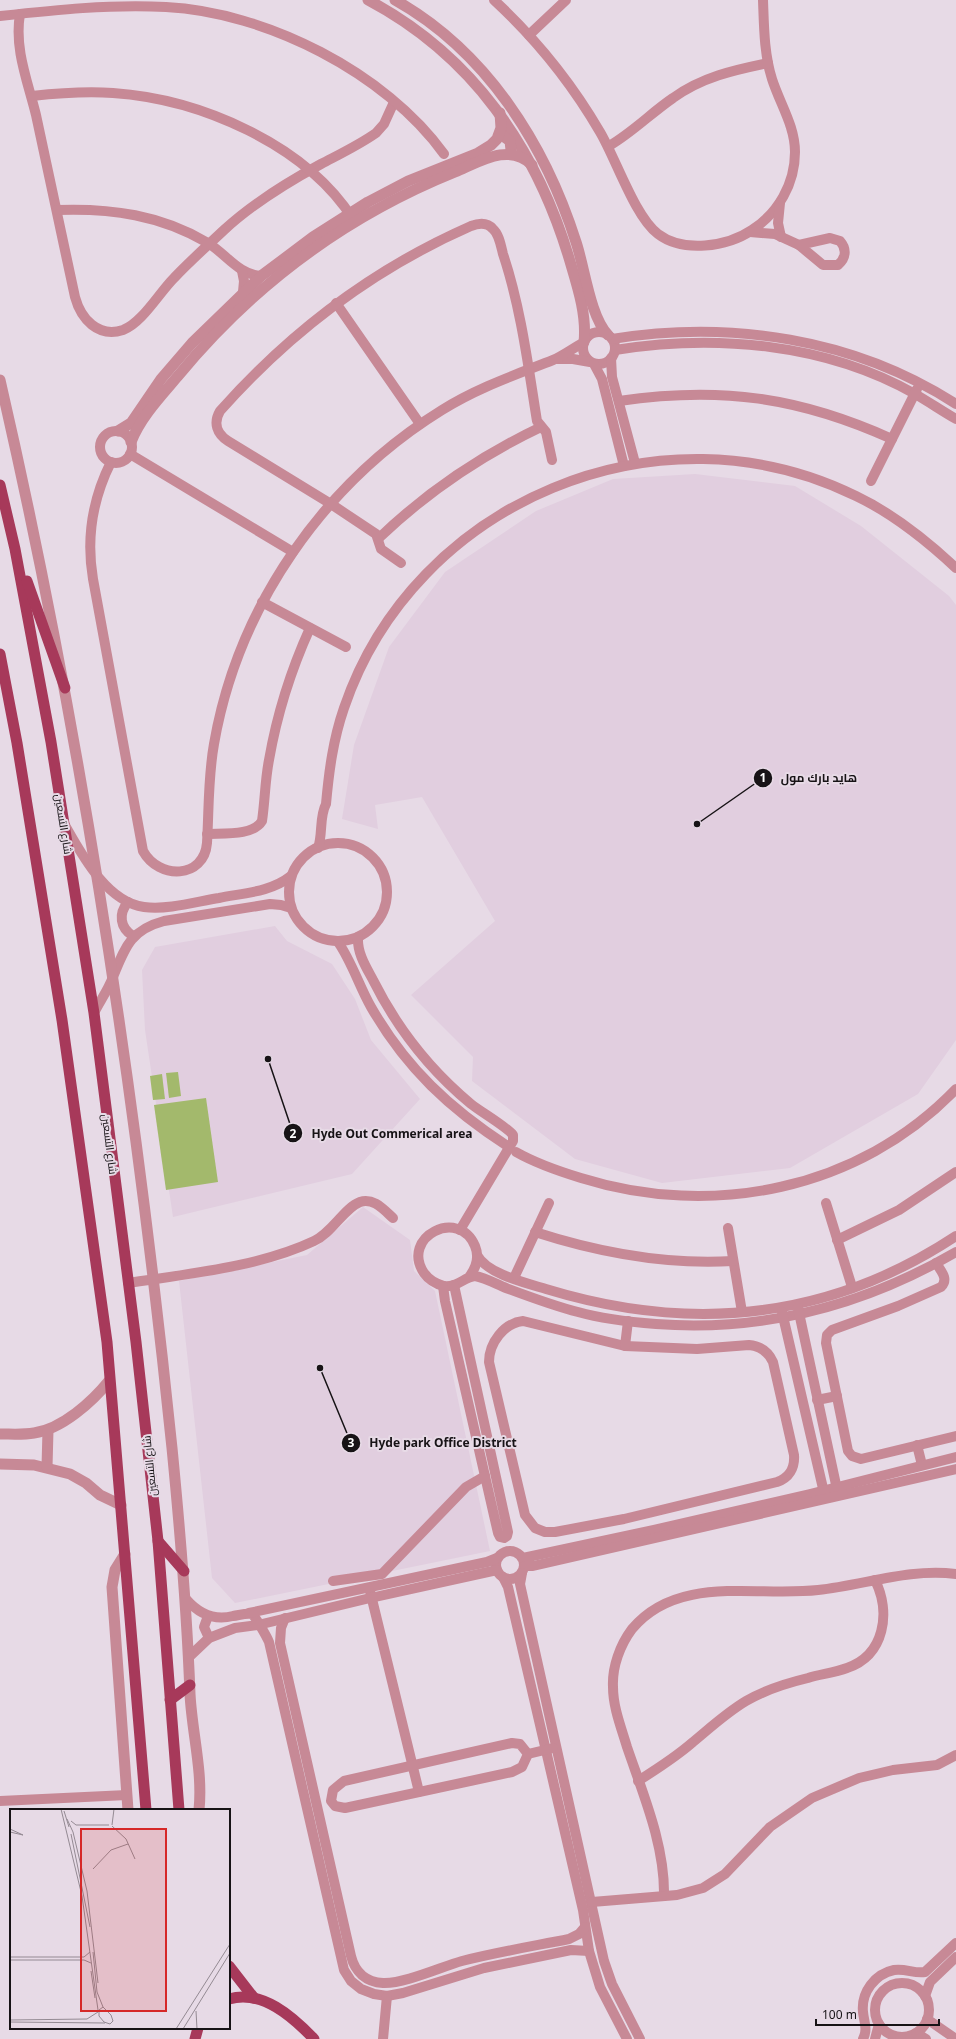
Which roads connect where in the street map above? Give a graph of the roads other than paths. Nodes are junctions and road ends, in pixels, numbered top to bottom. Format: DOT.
graph roads {
  1 [pos="368,0"];
  2 [pos="395,0"];
  3 [pos="494,0"];
  4 [pos="566,0"];
  5 [pos="764,0"];
  6 [pos="20,14"];
  7 [pos="0,16"];
  8 [pos="529,35"];
  9 [pos="768,63"];
  10 [pos="32,96"];
  11 [pos="394,102"];
  12 [pos="500,113"];
  13 [pos="499,135"];
  14 [pos="609,146"];
  15 [pos="444,154"];
  16 [pos="510,154"];
  17 [pos="532,165"];
  18 [pos="309,170"];
  19 [pos="781,202"];
  20 [pos="57,210"];
  21 [pos="351,217"];
  22 [pos="750,232"];
  23 [pos="781,236"];
  24 [pos="210,244"];
  25 [pos="799,245"];
  26 [pos="242,270"];
  27 [pos="261,276"];
  28 [pos="244,292"];
  29 [pos="336,302"];
  30 [pos="610,337"];
  31 [pos="584,342"];
  32 [pos="613,354"];
  33 [pos="555,359"];
  34 [pos="593,363"];
  35 [pos="528,368"];
  36 [pos="0,380"];
  37 [pos="920,383"];
  38 [pos="914,394"];
  39 [pos="619,401"];
  40 [pos="956,404"];
  41 [pos="956,419"];
  42 [pos="420,424"];
  43 [pos="541,427"];
  44 [pos="118,430"];
  45 [pos="892,439"];
  46 [pos="132,442"];
  47 [pos="130,454"];
  48 [pos="552,460"];
  49 [pos="111,462"];
  50 [pos="635,463"];
  51 [pos="624,466"];
  52 [pos="871,481"];
  53 [pos="0,485"];
  54 [pos="331,504"];
  55 [pos="4,513"];
  56 [pos="379,538"];
  57 [pos="15,549"];
  58 [pos="292,552"];
  59 [pos="401,563"];
  60 [pos="956,568"];
  61 [pos="262,602"];
  62 [pos="310,628"];
  63 [pos="346,647"];
  64 [pos="0,654"];
  65 [pos="65,688"];
  66 [pos="326,804"];
  67 [pos="65,825"];
  68 [pos="207,834"];
  69 [pos="330,844"];
  70 [pos="318,848"];
  71 [pos="95,875"];
  72 [pos="291,876"];
  73 [pos="128,902"];
  74 [pos="179,905"];
  75 [pos="145,907"];
  76 [pos="291,908"];
  77 [pos="181,918"];
  78 [pos="147,926"];
  79 [pos="133,936"];
  80 [pos="358,937"];
  81 [pos="338,942"];
  82 [pos="112,978"];
  83 [pos="94,1013"];
  84 [pos="956,1089"];
  85 [pos="512,1150"];
  86 [pos="956,1172"];
  87 [pos="549,1203"];
  88 [pos="826,1203"];
  89 [pos="394,1218"];
  90 [pos="728,1228"];
  91 [pos="460,1230"];
  92 [pos="535,1232"];
  93 [pos="956,1236"];
  94 [pos="838,1240"];
  95 [pos="956,1252"];
  96 [pos="477,1255"];
  97 [pos="733,1261"];
  98 [pos="936,1263"];
  99 [pos="469,1277"];
  100 [pos="514,1278"];
  101 [pos="154,1279"];
  102 [pos="128,1283"];
  103 [pos="449,1285"];
  104 [pos="852,1287"];
  105 [pos="797,1305"];
  106 [pos="742,1312"];
  107 [pos="782,1313"];
  108 [pos="799,1315"];
  109 [pos="628,1321"];
  110 [pos="625,1346"];
  111 [pos="109,1381"];
  112 [pos="837,1396"];
  113 [pos="817,1400"];
  114 [pos="48,1430"];
  115 [pos="0,1434"];
  116 [pos="956,1436"];
  117 [pos="917,1445"];
  118 [pos="956,1457"];
  119 [pos="0,1464"];
  120 [pos="922,1465"];
  121 [pos="47,1467"];
  122 [pos="956,1469"];
  123 [pos="886,1474"];
  124 [pos="484,1476"];
  125 [pos="888,1485"];
  126 [pos="838,1492"];
  127 [pos="825,1495"];
  128 [pos="122,1505"];
  129 [pos="667,1509"];
  130 [pos="672,1526"];
  131 [pos="158,1541"];
  132 [pos="125,1554"];
  133 [pos="497,1558"];
  134 [pos="523,1566"];
  135 [pos="184,1571"];
  136 [pos="500,1573"];
  137 [pos="956,1574"];
  138 [pos="875,1580"];
  139 [pos="333,1581"];
  140 [pos="371,1592"];
  141 [pos="186,1599"];
  142 [pos="249,1613"];
  143 [pos="208,1616"];
  144 [pos="285,1618"];
  145 [pos="258,1625"];
  146 [pos="209,1638"];
  147 [pos="190,1656"];
  148 [pos="190,1685"];
  149 [pos="170,1700"];
  150 [pos="552,1725"];
  151 [pos="541,1728"];
  152 [pos="557,1747"];
  153 [pos="546,1750"];
  154 [pos="528,1754"];
  155 [pos="956,1755"];
  156 [pos="412,1766"];
  157 [pos="638,1781"];
  158 [pos="419,1792"];
  159 [pos="127,1795"];
  160 [pos="330,1798"];
  161 [pos="0,1801"];
  162 [pos="317,1802"];
  163 [pos="307,1806"];
  164 [pos="128,1809"];
  165 [pos="146,1809"];
  166 [pos="179,1809"];
  167 [pos="199,1809"];
  168 [pos="664,1896"];
  169 [pos="592,1902"];
  170 [pos="585,1927"];
  171 [pos="956,1943"];
  172 [pos="589,1951"];
  173 [pos="956,1957"];
  174 [pos="230,1967"];
  175 [pos="428,1972"];
  176 [pos="433,1984"];
  177 [pos="387,1996"];
  178 [pos="925,1996"];
  179 [pos="254,1998"];
  180 [pos="230,1999"];
  181 [pos="927,2019"];
  182 [pos="879,2024"];
  183 [pos="916,2033"];
  184 [pos="896,2038"];
  185 [pos="956,2038"];
  186 [pos="314,2039"];
  187 [pos="383,2039"];
  188 [pos="627,2039"];
  189 [pos="640,2039"];
  190 [pos="863,2039"];
  191 [pos="875,2039"];
  192 [pos="926,2039"];
  1 -- 12 [label="street"];
  2 -- 30 [label="street"];
  3 -- 8 [label="street"];
  4 -- 8 [label="street"];
  5 -- 9 [label="street"];
  6 -- 7 [label="street"];
  6 -- 10 [label="street"];
  6 -- 11 [label="street"];
  8 -- 14 [label="street"];
  9 -- 14 [label="street"];
  9 -- 19 [label="street"];
  10 -- 18 [label="street"];
  10 -- 20 [label="street"];
  11 -- 15 [label="street"];
  11 -- 18 [label="street"];
  12 -- 13 [label="street"];
  12 -- 17 [label="street"];
  13 -- 16 [label="street"];
  13 -- 21 [label="street"];
  14 -- 22 [label="street"];
  16 -- 17 [label="street"];
  16 -- 21 [label="street"];
  17 -- 31 [label="street"];
  18 -- 21 [label="street"];
  18 -- 24 [label="street"];
  19 -- 22 [label="street"];
  19 -- 23 [label="street"];
  20 -- 24 [label="street"];
  20 -- 24 [label="street"];
  21 -- 27 [label="street"];
  21 -- 46 [label="street"];
  22 -- 23 [label="street"];
  23 -- 25 [label="street"];
  24 -- 26 [label="street"];
  26 -- 27 [label="street"];
  26 -- 28 [label="street"];
  27 -- 28 [label="street"];
  28 -- 44 [label="street"];
  29 -- 35 [label="street"];
  29 -- 42 [label="street"];
  29 -- 54 [label="street"];
  30 -- 31 [label="street"];
  30 -- 32 [label="street"];
  30 -- 37 [label="street"];
  31 -- 33 [label="street"];
  31 -- 34 [label="street"];
  32 -- 34 [label="street"];
  32 -- 38 [label="street"];
  32 -- 39 [label="street"];
  33 -- 34 [label="street"];
  33 -- 35 [label="street"];
  34 -- 51 [label="street"];
  35 -- 42 [label="street"];
  35 -- 43 [label="street"];
  36 -- 65 [label="street"];
  37 -- 38 [label="street"];
  37 -- 40 [label="street"];
  38 -- 41 [label="street"];
  38 -- 45 [label="street"];
  39 -- 45 [label="street"];
  39 -- 50 [label="street"];
  42 -- 54 [label="street"];
  43 -- 48 [label="street"];
  43 -- 56 [label="street"];
  44 -- 46 [label="street"];
  44 -- 49 [label="street"];
  45 -- 52 [label="street"];
  46 -- 47 [label="street"];
  47 -- 49 [label="street"];
  47 -- 58 [label="street"];
  49 -- 68 [label="street"];
  50 -- 51 [label="street"];
  50 -- 60 [label="street"];
  51 -- 66 [label="street"];
  53 -- 55 [label="main road, شارع التسعين"];
  54 -- 56 [label="street"];
  54 -- 58 [label="street"];
  55 -- 57 [label="main road, شارع التسعين"];
  56 -- 59 [label="street"];
  57 -- 65 [label="main road"];
  57 -- 67 [label="main road, شارع التسعين"];
  58 -- 61 [label="street"];
  61 -- 62 [label="street"];
  61 -- 68 [label="street"];
  62 -- 63 [label="street"];
  62 -- 68 [label="street"];
  64 -- 111 [label="main road"];
  65 -- 71 [label="street"];
  66 -- 69 [label="street"];
  66 -- 70 [label="street"];
  67 -- 71 [label="street"];
  67 -- 83 [label="main road, شارع التسعين"];
  69 -- 70 [label="street"];
  69 -- 80 [label="street"];
  70 -- 72 [label="street"];
  71 -- 73 [label="street"];
  71 -- 82 [label="street"];
  72 -- 74 [label="street"];
  72 -- 76 [label="street"];
  73 -- 75 [label="street"];
  73 -- 79 [label="street"];
  74 -- 75 [label="street"];
  74 -- 77 [label="street"];
  75 -- 78 [label="street"];
  76 -- 77 [label="street"];
  76 -- 81 [label="street"];
  77 -- 78 [label="street"];
  78 -- 79 [label="street"];
  79 -- 82 [label="street"];
  80 -- 81 [label="street"];
  80 -- 85 [label="street"];
  81 -- 85 [label="street"];
  82 -- 83 [label="street"];
  82 -- 101 [label="street"];
  83 -- 102 [label="main road, شارع التسعين"];
  84 -- 85 [label="street"];
  85 -- 91 [label="street"];
  86 -- 94 [label="street"];
  87 -- 92 [label="street"];
  88 -- 94 [label="street"];
  89 -- 101 [label="street"];
  90 -- 97 [label="street"];
  91 -- 96 [label="street"];
  91 -- 103 [label="street"];
  92 -- 97 [label="street"];
  92 -- 100 [label="street"];
  93 -- 104 [label="street"];
  94 -- 104 [label="street"];
  95 -- 98 [label="street"];
  96 -- 99 [label="street"];
  96 -- 100 [label="street"];
  97 -- 106 [label="street"];
  98 -- 108 [label="street"];
  98 -- 112 [label="street"];
  99 -- 103 [label="street"];
  99 -- 109 [label="street"];
  100 -- 106 [label="street"];
  101 -- 102 [label="street"];
  101 -- 135 [label="street"];
  102 -- 131 [label="main road, شارع التسعين"];
  103 -- 124 [label="street"];
  103 -- 124 [label="street"];
  104 -- 105 [label="street"];
  105 -- 107 [label="street"];
  105 -- 108 [label="street"];
  106 -- 107 [label="street"];
  107 -- 108 [label="street"];
  107 -- 109 [label="street"];
  107 -- 127 [label="street"];
  108 -- 113 [label="street"];
  109 -- 110 [label="street"];
  110 -- 129 [label="street"];
  110 -- 129 [label="street"];
  111 -- 114 [label="street"];
  111 -- 128 [label="main road"];
  112 -- 113 [label="street"];
  112 -- 117 [label="street"];
  113 -- 126 [label="street"];
  114 -- 115 [label="street"];
  114 -- 121 [label="street"];
  116 -- 117 [label="street"];
  117 -- 120 [label="street"];
  118 -- 120 [label="street"];
  119 -- 121 [label="street"];
  120 -- 123 [label="street"];
  121 -- 128 [label="street"];
  122 -- 125 [label="street"];
  123 -- 125 [label="street"];
  123 -- 126 [label="street"];
  124 -- 139 [label="street"];
  125 -- 126 [label="street"];
  126 -- 127 [label="street"];
  127 -- 130 [label="street"];
  127 -- 134 [label="street"];
  128 -- 132 [label="main road"];
  129 -- 130 [label="street"];
  130 -- 134 [label="street"];
  131 -- 135 [label="main road"];
  131 -- 149 [label="main road, شارع التسعين"];
  132 -- 159 [label="street"];
  132 -- 165 [label="main road"];
  133 -- 134 [label="street"];
  133 -- 136 [label="street"];
  133 -- 140 [label="street"];
  134 -- 136 [label="street"];
  134 -- 150 [label="street"];
  135 -- 141 [label="street"];
  136 -- 140 [label="street"];
  136 -- 151 [label="street"];
  137 -- 138 [label="street"];
  138 -- 157 [label="street"];
  138 -- 157 [label="street"];
  140 -- 142 [label="street"];
  140 -- 144 [label="street"];
  140 -- 156 [label="street"];
  141 -- 143 [label="street"];
  141 -- 147 [label="street"];
  142 -- 143 [label="street"];
  142 -- 145 [label="street"];
  143 -- 146 [label="street"];
  144 -- 145 [label="street"];
  144 -- 162 [label="street"];
  145 -- 146 [label="street"];
  145 -- 163 [label="street"];
  146 -- 147 [label="street"];
  147 -- 148 [label="street"];
  148 -- 149 [label="main road"];
  148 -- 167 [label="street"];
  149 -- 166 [label="main road, شارع التسعين"];
  150 -- 151 [label="street"];
  150 -- 152 [label="street"];
  151 -- 153 [label="street"];
  152 -- 153 [label="street"];
  152 -- 169 [label="street"];
  153 -- 154 [label="street"];
  153 -- 170 [label="street"];
  154 -- 156 [label="street"];
  154 -- 158 [label="street"];
  155 -- 168 [label="street"];
  156 -- 158 [label="street"];
  156 -- 160 [label="street"];
  157 -- 168 [label="street"];
  158 -- 160 [label="street"];
  159 -- 161 [label="street"];
  159 -- 164 [label="street"];
  160 -- 162 [label="street"];
  162 -- 163 [label="street"];
  162 -- 175 [label="street"];
  163 -- 177 [label="street"];
  168 -- 169 [label="street"];
  169 -- 189 [label="street"];
  170 -- 172 [label="street"];
  170 -- 175 [label="street"];
  171 -- 190 [label="street"];
  172 -- 176 [label="street"];
  172 -- 188 [label="street"];
  173 -- 178 [label="street"];
  174 -- 179 [label="main road"];
  175 -- 176 [label="street"];
  175 -- 176 [label="street"];
  176 -- 177 [label="street"];
  177 -- 187 [label="street"];
  178 -- 181 [label="street"];
  178 -- 182 [label="street"];
  179 -- 180 [label="main road"];
  179 -- 186 [label="main road"];
  181 -- 183 [label="street"];
  181 -- 185 [label="street"];
  182 -- 184 [label="street"];
  182 -- 191 [label="street"];
  183 -- 184 [label="street"];
  183 -- 192 [label="street"];
}
